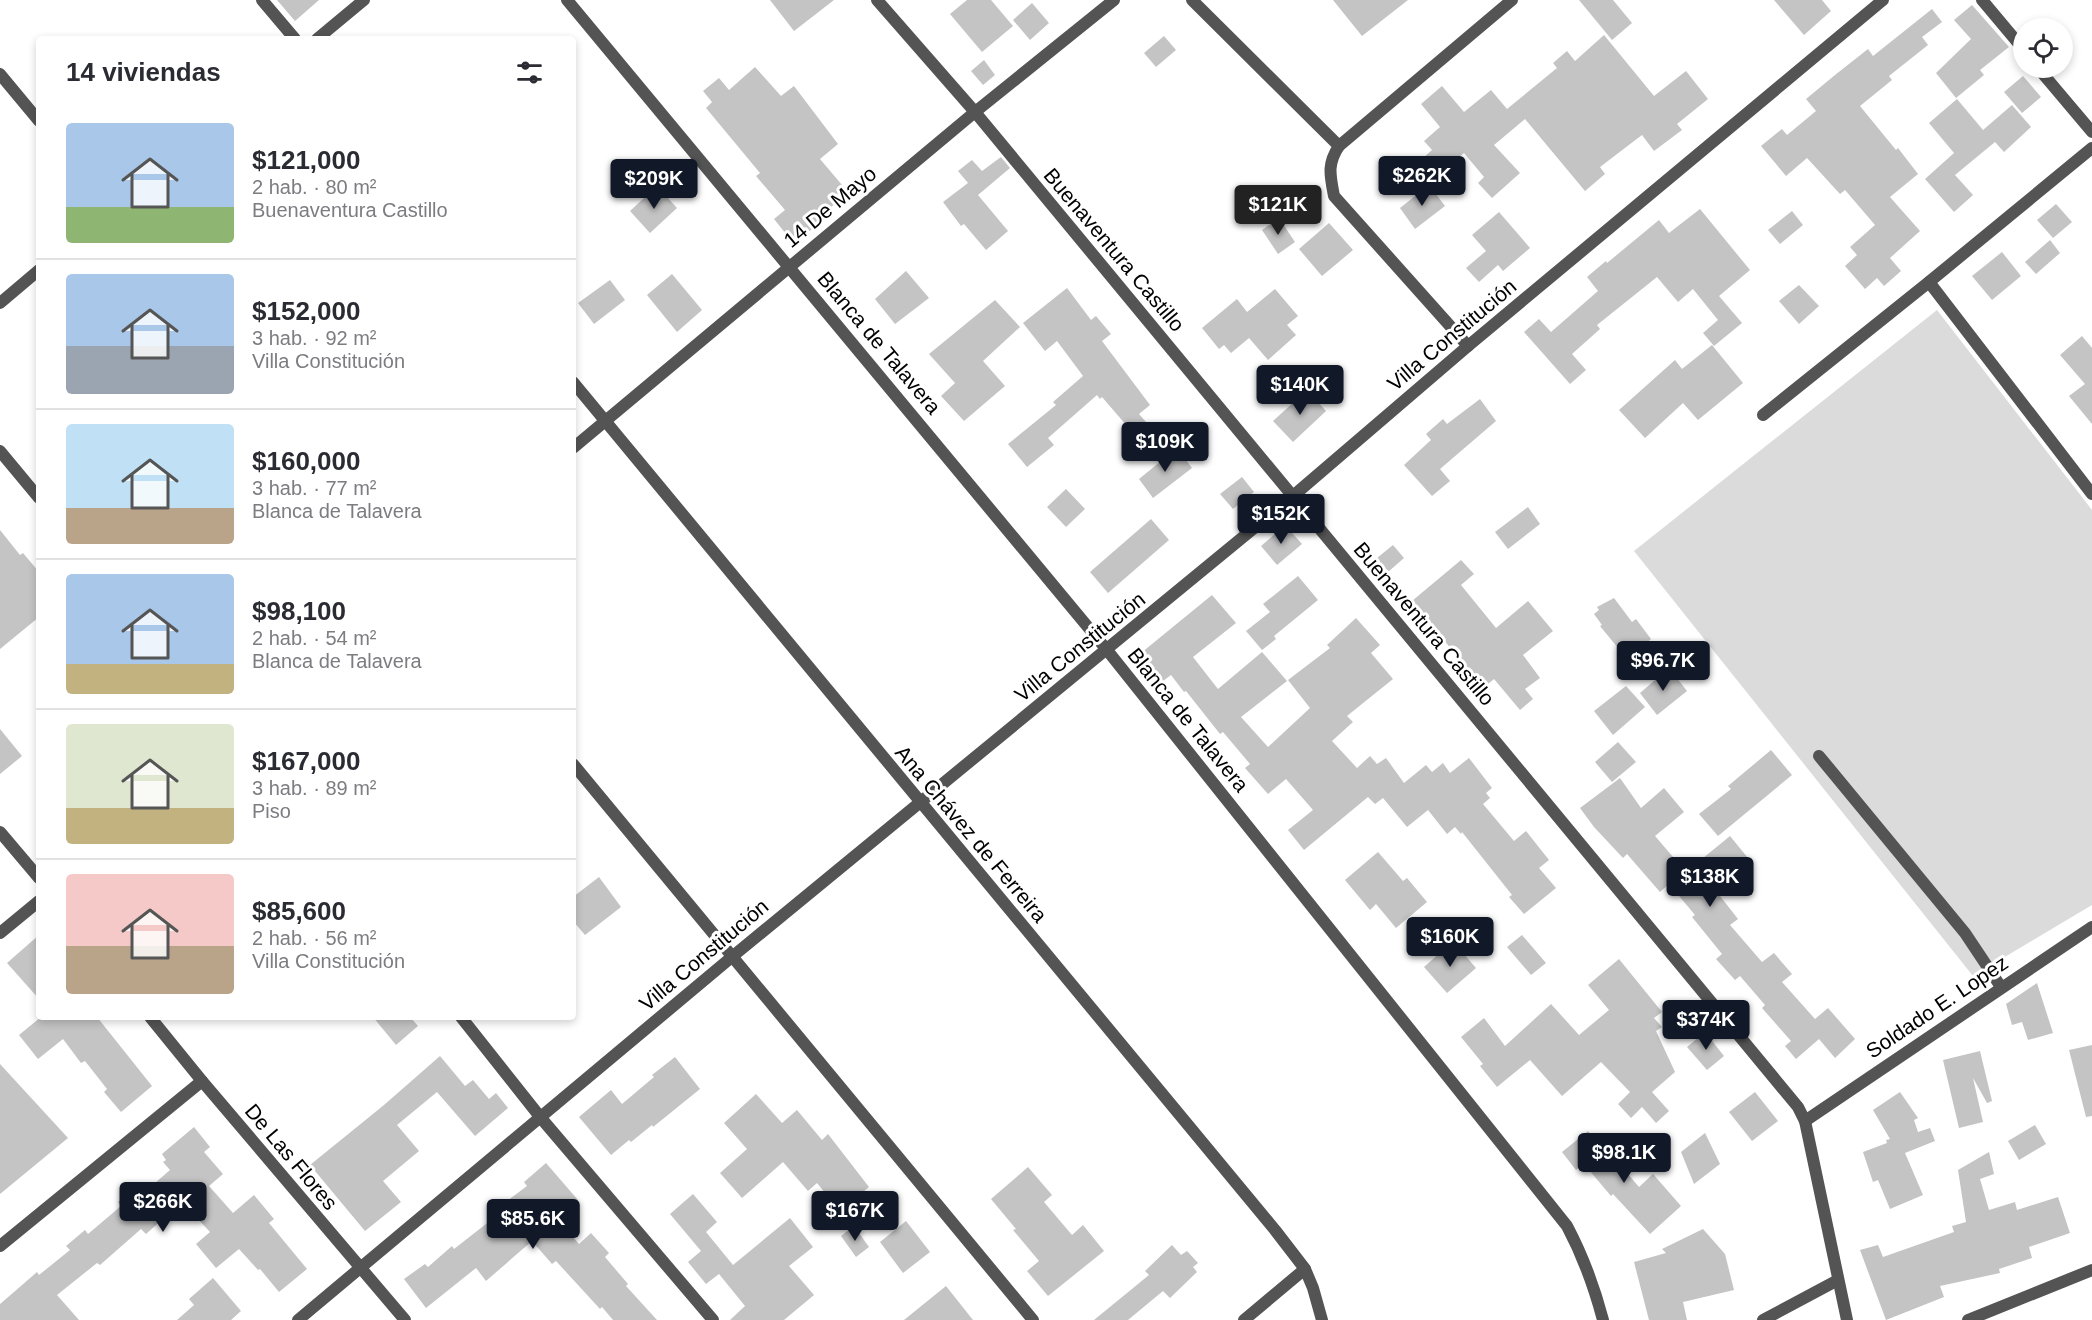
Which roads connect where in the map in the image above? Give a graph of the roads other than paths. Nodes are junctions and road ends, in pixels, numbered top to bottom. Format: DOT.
graph roads {
  1 [pos="262,0"];
  2 [pos="364,0"];
  3 [pos="567,0"];
  4 [pos="877,0"];
  5 [pos="1114,0"];
  6 [pos="1192,0"];
  7 [pos="1512,0"];
  8 [pos="1883,0"];
  9 [pos="1982,0"];
  10 [pos="292,36"];
  11 [pos="321,36"];
  12 [pos="2013,37"];
  13 [pos="0,74"];
  14 [pos="2046,78"];
  15 [pos="975,112"];
  16 [pos="36,117"];
  17 [pos="2092,132"];
  18 [pos="1339,146"];
  19 [pos="2092,148"];
  20 [pos="790,266"];
  21 [pos="36,273"];
  22 [pos="1929,282"];
  23 [pos="0,303"];
  24 [pos="1468,346"];
  25 [pos="576,386"];
  26 [pos="1763,415"];
  27 [pos="605,421"];
  28 [pos="576,445"];
  29 [pos="0,451"];
  30 [pos="36,494"];
  31 [pos="2092,494"];
  32 [pos="1293,496"];
  33 [pos="1107,650"];
  34 [pos="1819,756"];
  35 [pos="576,768"];
  36 [pos="920,803"];
  37 [pos="0,832"];
  38 [pos="36,874"];
  39 [pos="36,903"];
  40 [pos="2092,927"];
  41 [pos="0,933"];
  42 [pos="733,956"];
  43 [pos="2001,987"];
  44 [pos="152,1020"];
  45 [pos="462,1020"];
  46 [pos="201,1081"];
  47 [pos="541,1118"];
  48 [pos="1805,1121"];
  49 [pos="0,1246"];
  50 [pos="361,1269"];
  51 [pos="1305,1269"];
  52 [pos="2092,1270"];
  53 [pos="1838,1280"];
  54 [pos="298,1320"];
  55 [pos="405,1320"];
  56 [pos="713,1320"];
  57 [pos="1033,1320"];
  58 [pos="1244,1320"];
  59 [pos="1322,1320"];
  60 [pos="1603,1320"];
  61 [pos="1763,1320"];
  62 [pos="1847,1320"];
  63 [pos="1968,1320"];
  1 -- 10 [label="street"];
  2 -- 11 [label="street"];
  3 -- 20 [label="street, Blanca de Talavera"];
  4 -- 15 [label="street, Buenaventura Castillo"];
  5 -- 15 [label="street, 14 De Mayo"];
  6 -- 18 [label="street"];
  7 -- 18 [label="street"];
  8 -- 24 [label="street, Villa Constitución"];
  9 -- 12 [label="street"];
  13 -- 16 [label="street"];
  14 -- 17 [label="street"];
  15 -- 20 [label="street, 14 De Mayo"];
  15 -- 32 [label="street, Buenaventura Castillo"];
  18 -- 24 [label="street"];
  19 -- 22 [label="street"];
  20 -- 27 [label="street, 14 De Mayo"];
  20 -- 33 [label="street, Blanca de Talavera"];
  21 -- 23 [label="street"];
  22 -- 26 [label="street"];
  22 -- 31 [label="street"];
  24 -- 32 [label="street, Villa Constitución"];
  25 -- 27 [label="street, Ana Chávez de Ferreira"];
  27 -- 28 [label="street, 14 De Mayo"];
  27 -- 36 [label="street, Ana Chávez de Ferreira"];
  29 -- 30 [label="street"];
  32 -- 33 [label="street, Villa Constitución"];
  32 -- 48 [label="street, Buenaventura Castillo"];
  33 -- 36 [label="street, Villa Constitución"];
  33 -- 60 [label="street, Blanca de Talavera"];
  34 -- 43 [label="street"];
  35 -- 42 [label="street"];
  36 -- 42 [label="street, Villa Constitución"];
  36 -- 51 [label="street, Ana Chávez de Ferreira"];
  37 -- 38 [label="street"];
  39 -- 41 [label="street"];
  40 -- 43 [label="street, Soldado E. Lopez"];
  42 -- 47 [label="street, Villa Constitución"];
  42 -- 57 [label="street"];
  43 -- 48 [label="street, Soldado E. Lopez"];
  44 -- 46 [label="street, De Las Flores"];
  45 -- 47 [label="street"];
  46 -- 49 [label="street"];
  46 -- 50 [label="street, De Las Flores"];
  47 -- 50 [label="street, Villa Constitución"];
  47 -- 56 [label="street"];
  48 -- 53 [label="street, Buenaventura Castillo"];
  50 -- 54 [label="street, Villa Constitución"];
  50 -- 55 [label="street, De Las Flores"];
  51 -- 58 [label="street"];
  51 -- 59 [label="street, Ana Chávez de Ferreira"];
  52 -- 63 [label="street"];
  53 -- 61 [label="street"];
  53 -- 62 [label="street, Buenaventura Castillo"];
}
